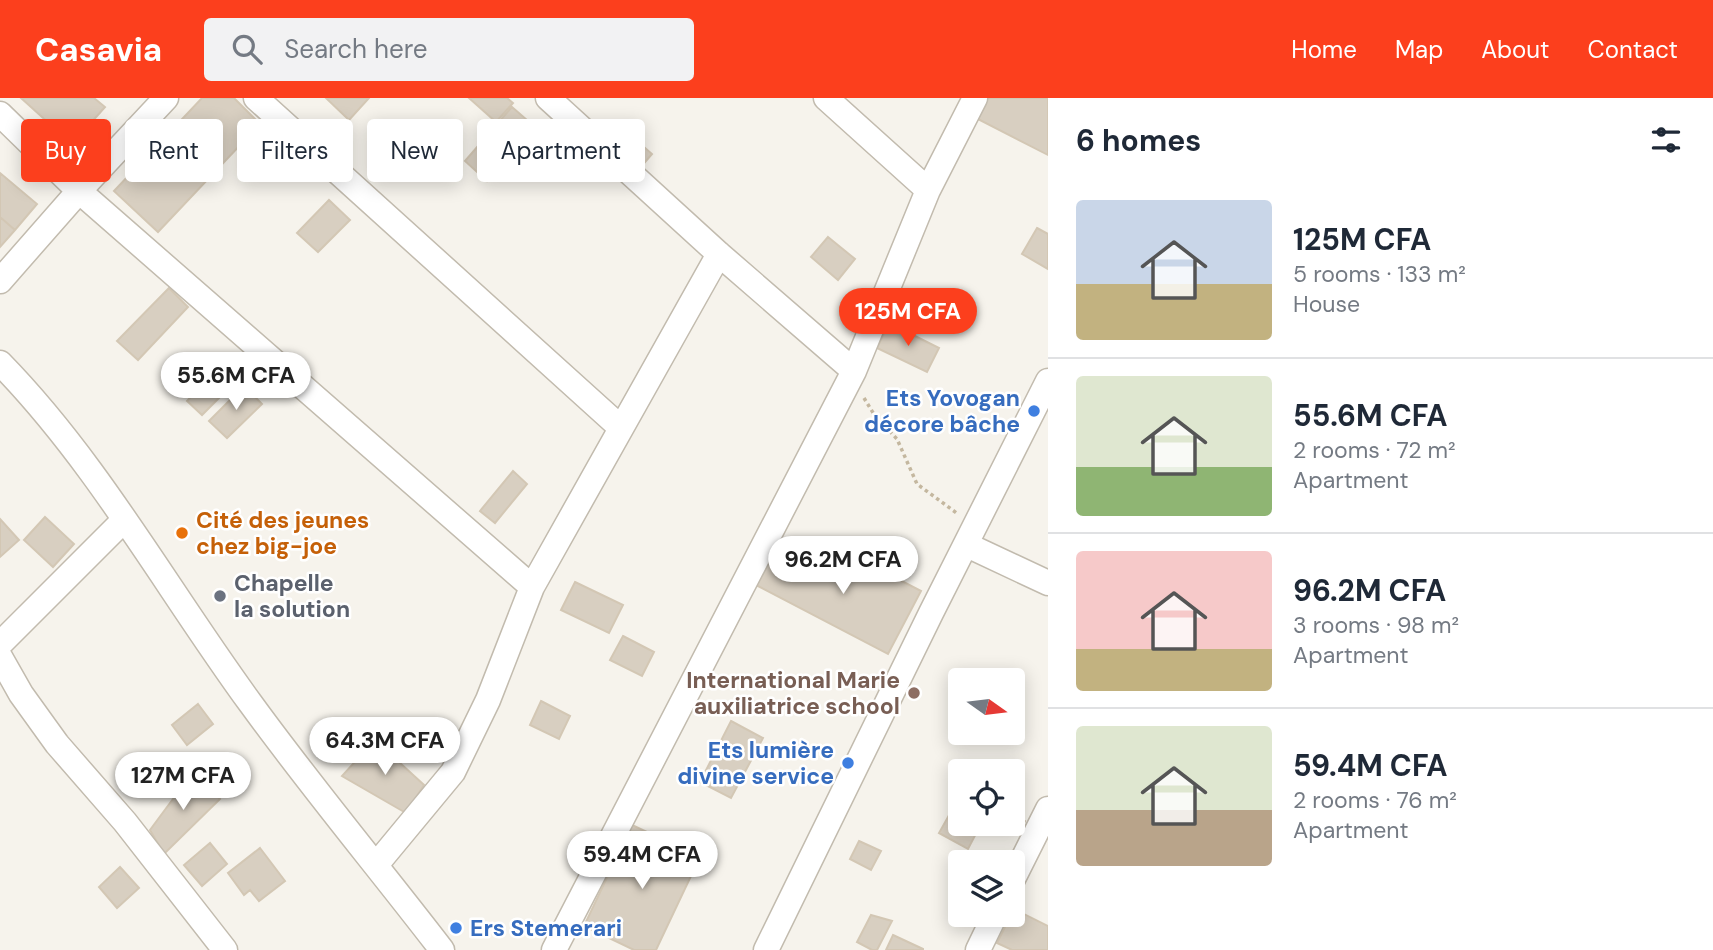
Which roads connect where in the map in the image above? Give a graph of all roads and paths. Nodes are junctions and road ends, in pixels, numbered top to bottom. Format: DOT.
graph roads {
  1 [pos="166,98"];
  2 [pos="256,98"];
  3 [pos="548,98"];
  4 [pos="826,98"];
  5 [pos="975,98"];
  6 [pos="0,114"];
  7 [pos="928,190"];
  8 [pos="79,191"];
  9 [pos="719,254"];
  10 [pos="0,281"];
  11 [pos="0,363"];
  12 [pos="854,371"];
  13 [pos="1048,382"];
  14 [pos="621,428"];
  15 [pos="124,520"];
  16 [pos="967,545"];
  17 [pos="1048,583"];
  18 [pos="532,587"];
  19 [pos="0,644"];
  20 [pos="0,657"];
  21 [pos="1048,809"];
  22 [pos="1025,855"];
  23 [pos="376,865"];
  24 [pos="989,927"];
  25 [pos="776,946"];
  26 [pos="225,950"];
  27 [pos="442,950"];
  28 [pos="554,950"];
  29 [pos="978,950"];
  1 -- 8 [label="street"];
  2 -- 14 [label="street"];
  3 -- 9 [label="street"];
  4 -- 7 [label="street"];
  5 -- 7 [label="street"];
  6 -- 8 [label="street"];
  7 -- 12 [label="street"];
  8 -- 10 [label="street"];
  8 -- 18 [label="street"];
  9 -- 12 [label="street"];
  9 -- 14 [label="street"];
  11 -- 15 [label="street"];
  12 -- 16 [label="path"];
  12 -- 28 [label="street"];
  13 -- 16 [label="street"];
  14 -- 18 [label="street"];
  15 -- 19 [label="street"];
  15 -- 23 [label="street"];
  16 -- 17 [label="street"];
  16 -- 25 [label="street"];
  18 -- 23 [label="street"];
  20 -- 26 [label="street"];
  21 -- 22 [label="street"];
  23 -- 27 [label="street"];
  24 -- 29 [label="street"];
}
